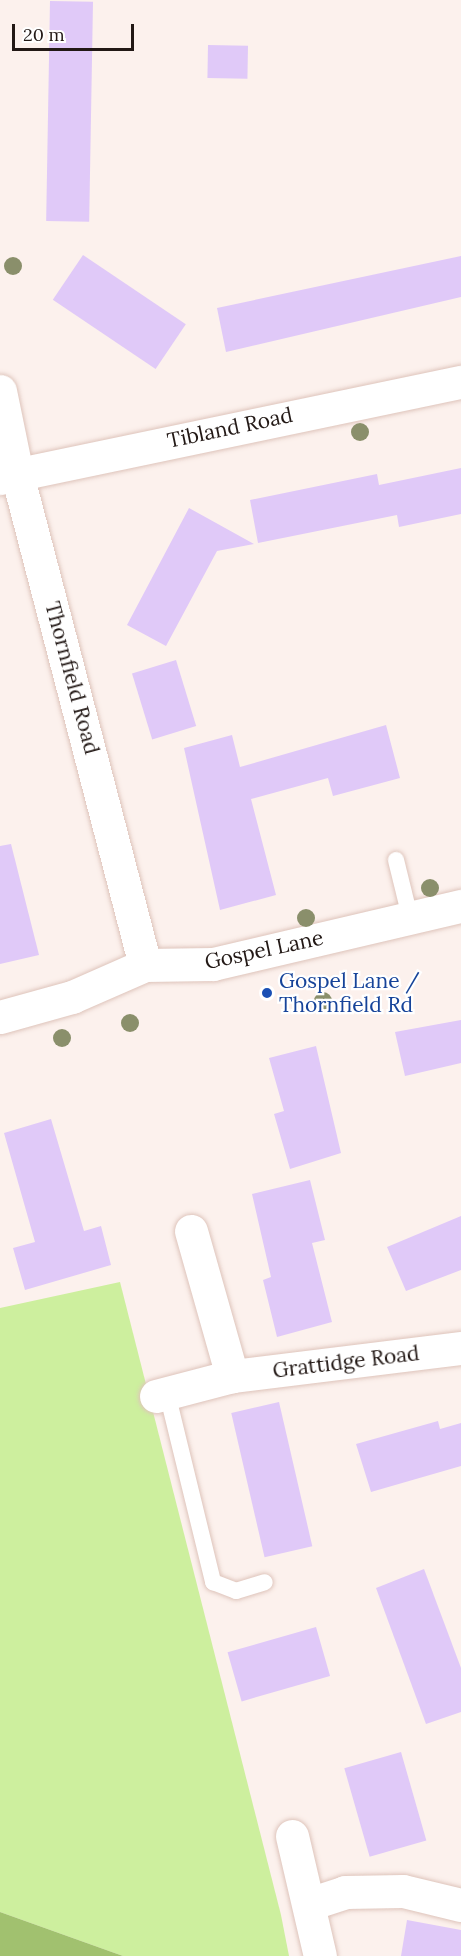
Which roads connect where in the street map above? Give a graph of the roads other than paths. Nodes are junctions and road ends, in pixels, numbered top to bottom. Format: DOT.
graph roads {
  1 [pos="461,382"];
  2 [pos="0,391"];
  3 [pos="8,476"];
  4 [pos="396,860"];
  5 [pos="461,906"];
  6 [pos="410,917"];
  7 [pos="145,965"];
  8 [pos="0,1017"];
  9 [pos="191,1232"];
  10 [pos="461,1348"];
  11 [pos="232,1376"];
  12 [pos="161,1394"];
  13 [pos="265,1581"];
  14 [pos="292,1836"];
  15 [pos="309,1904"];
  16 [pos="461,1905"];
  17 [pos="320,1956"];
  1 -- 3 [label="street, Tibland Road"];
  2 -- 3 [label="street, Thornfield Road"];
  3 -- 7 [label="street, Thornfield Road"];
  4 -- 6 [label="lane"];
  5 -- 6 [label="street, Gospel Lane"];
  6 -- 7 [label="street, Gospel Lane"];
  7 -- 8 [label="street, Gospel Lane"];
  9 -- 11 [label="street"];
  10 -- 11 [label="street, Grattidge Road"];
  11 -- 12 [label="street, Grattidge Road"];
  12 -- 13 [label="lane"];
  14 -- 15 [label="street"];
  15 -- 16 [label="street"];
  15 -- 17 [label="street"];
}
